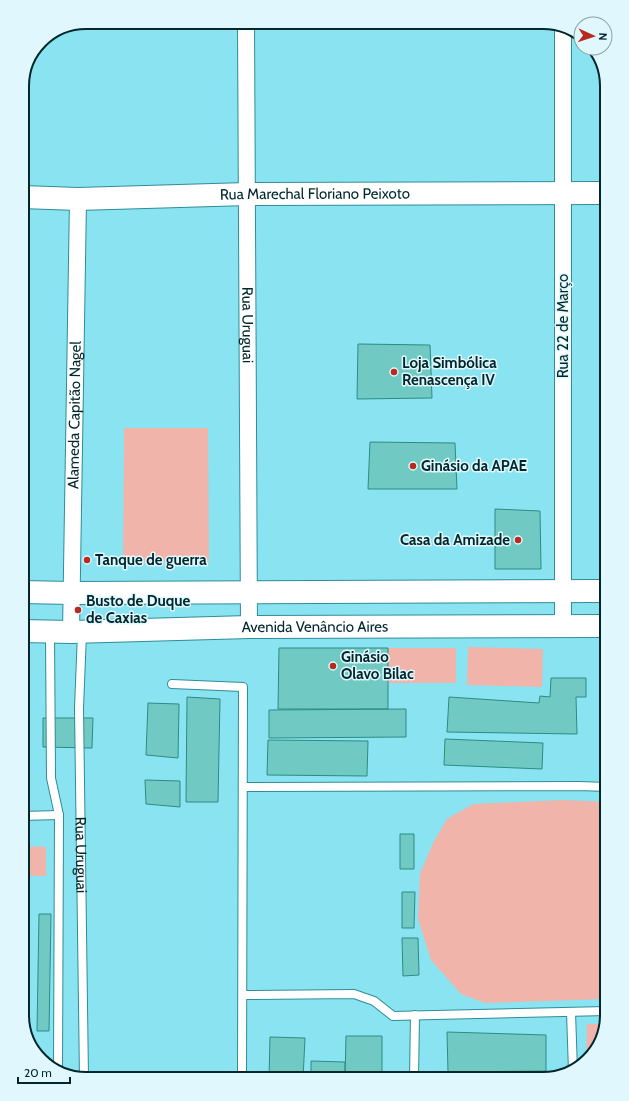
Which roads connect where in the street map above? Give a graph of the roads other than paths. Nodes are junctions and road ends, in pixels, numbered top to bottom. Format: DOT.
graph roads {
  1 [pos="246,29"];
  2 [pos="563,33"];
  3 [pos="563,193"];
  4 [pos="600,193"];
  5 [pos="247,194"];
  6 [pos="29,197"];
  7 [pos="78,199"];
  8 [pos="563,591"];
  9 [pos="600,591"];
  10 [pos="29,592"];
  11 [pos="249,592"];
  12 [pos="71,593"];
  13 [pos="563,626"];
  14 [pos="600,626"];
  15 [pos="249,627"];
  16 [pos="29,632"];
  17 [pos="68,632"];
  18 [pos="172,684"];
  19 [pos="243,787"];
  20 [pos="600,787"];
  21 [pos="59,815"];
  22 [pos="29,816"];
  23 [pos="243,995"];
  24 [pos="600,1011"];
  25 [pos="571,1012"];
  26 [pos="415,1016"];
  27 [pos="573,1063"];
  28 [pos="58,1064"];
  29 [pos="84,1072"];
  30 [pos="242,1072"];
  31 [pos="414,1072"];
  1 -- 5 [label="street, Rua Uruguai"];
  2 -- 3 [label="street, Rua 22 de Março"];
  3 -- 4 [label="main road, Rua Marechal Floriano Peixoto"];
  3 -- 5 [label="main road, Rua Marechal Floriano Peixoto"];
  3 -- 8 [label="street, Rua 22 de Março"];
  5 -- 7 [label="main road, Rua Marechal Floriano Peixoto"];
  5 -- 11 [label="street, Rua Uruguai"];
  6 -- 7 [label="main road, Rua Marechal Floriano Peixoto"];
  7 -- 12 [label="street, Alameda Capitão Nagel"];
  8 -- 9 [label="main road"];
  8 -- 11 [label="main road"];
  8 -- 13 [label="street, Rua 22 de Março"];
  10 -- 12 [label="main road"];
  11 -- 12 [label="main road"];
  11 -- 15 [label="street, Rua Uruguai"];
  12 -- 17 [label="street, Alameda Capitão Nagel"];
  13 -- 14 [label="main road, Avenida Venâncio Aires"];
  13 -- 15 [label="main road, Avenida Venâncio Aires"];
  15 -- 17 [label="main road, Avenida Venâncio Aires"];
  16 -- 17 [label="main road, Avenida Venâncio Aires"];
  17 -- 21 [label="lane"];
  17 -- 29 [label="lane, Rua Uruguai"];
  18 -- 19 [label="lane"];
  19 -- 20 [label="lane"];
  19 -- 23 [label="lane"];
  21 -- 22 [label="lane"];
  21 -- 28 [label="lane"];
  23 -- 26 [label="lane"];
  23 -- 30 [label="lane"];
  24 -- 25 [label="lane"];
  25 -- 26 [label="lane"];
  25 -- 27 [label="lane"];
  26 -- 31 [label="lane"];
}
